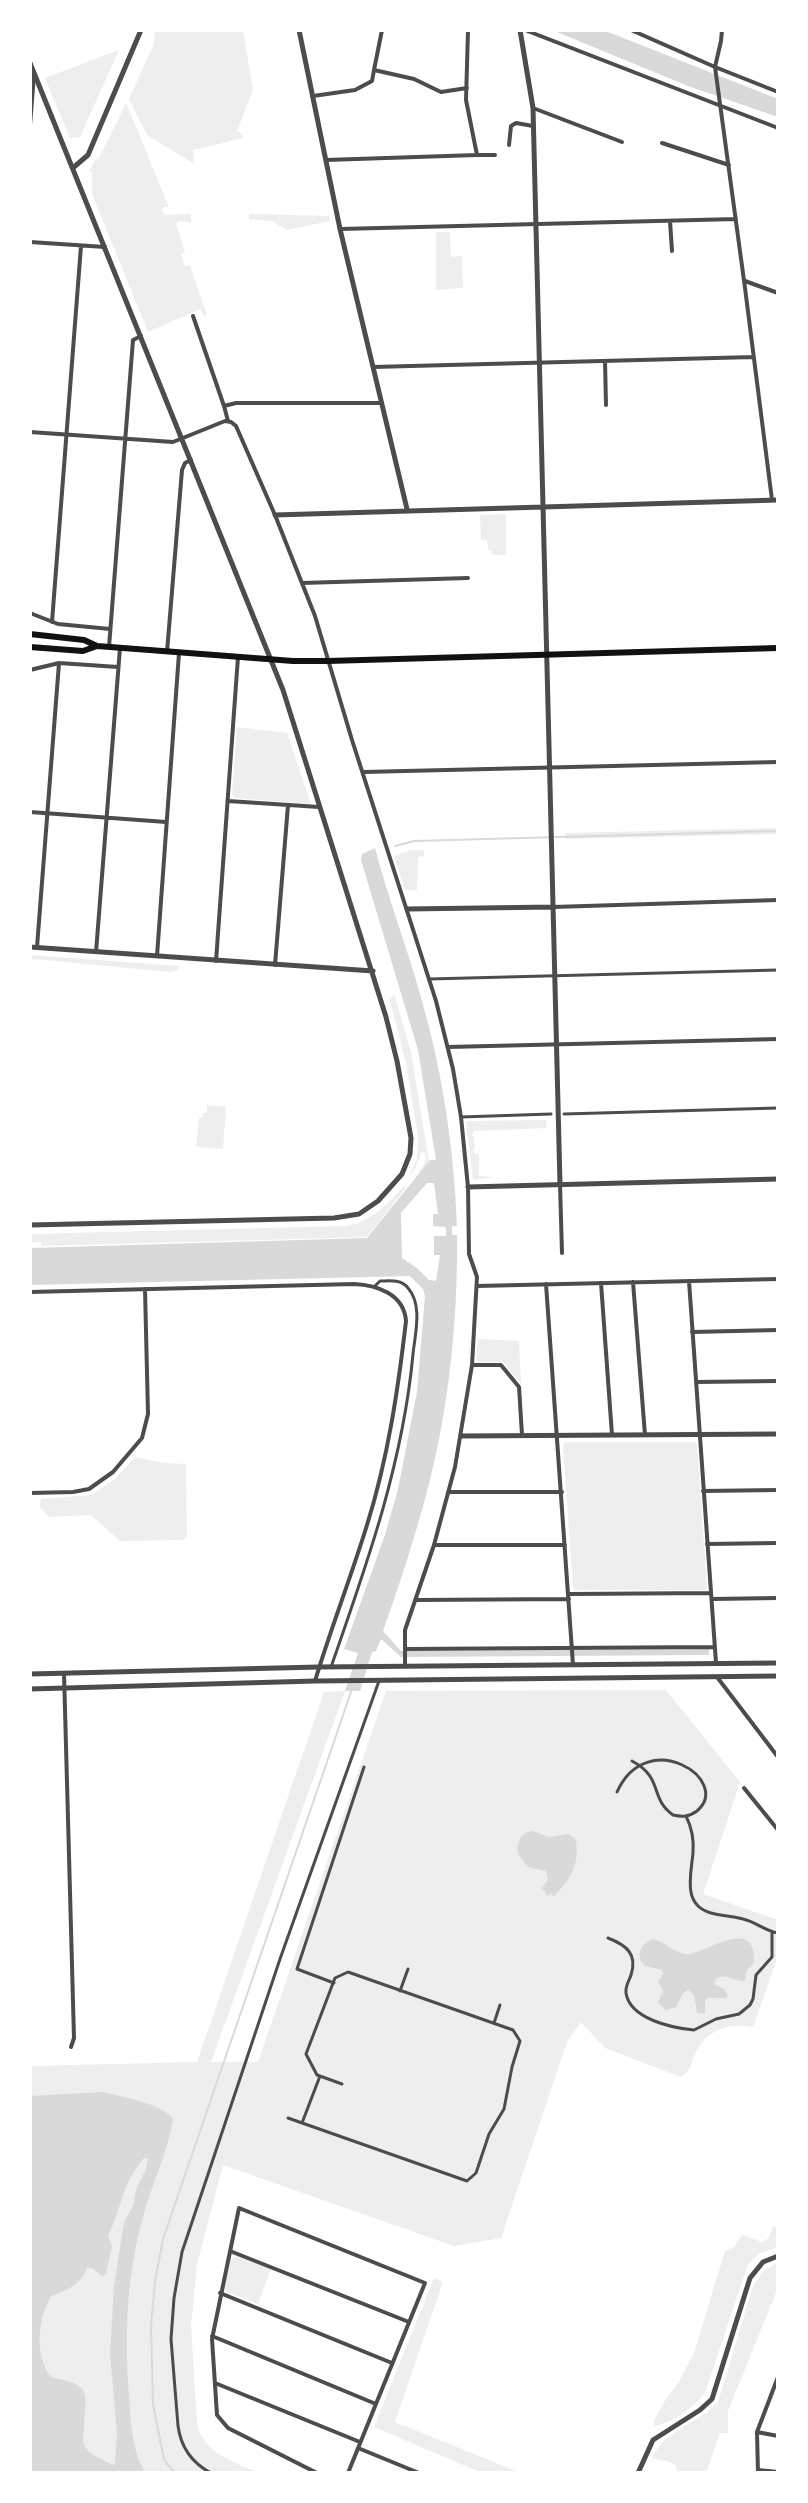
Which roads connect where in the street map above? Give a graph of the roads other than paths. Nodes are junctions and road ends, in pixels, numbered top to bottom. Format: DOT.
graph roads {
  1 [pos="141,30"];
  2 [pos="299,30"];
  3 [pos="382,30"];
  4 [pos="468,30"];
  5 [pos="523,30"];
  6 [pos="631,30"];
  7 [pos="656,30"];
  8 [pos="722,30"];
  9 [pos="658,41"];
  10 [pos="30,63"];
  11 [pos="715,69"];
  12 [pos="374,70"];
  13 [pos="34,72"];
  14 [pos="467,88"];
  15 [pos="778,92"];
  16 [pos="313,96"];
  17 [pos="721,107"];
  18 [pos="533,108"];
  19 [pos="30,125"];
  20 [pos="533,126"];
  21 [pos="778,128"];
  22 [pos="502,138"];
  23 [pos="509,138"];
  24 [pos="622,142"];
  25 [pos="662,143"];
  26 [pos="509,145"];
  27 [pos="477,155"];
  28 [pos="495,155"];
  29 [pos="326,160"];
  30 [pos="729,165"];
  31 [pos="73,168"];
  32 [pos="736,219"];
  33 [pos="670,221"];
  34 [pos="536,224"];
  35 [pos="340,229"];
  36 [pos="30,242"];
  37 [pos="81,246"];
  38 [pos="105,247"];
  39 [pos="672,251"];
  40 [pos="745,281"];
  41 [pos="778,293"];
  42 [pos="193,316"];
  43 [pos="142,336"];
  44 [pos="754,357"];
  45 [pos="605,361"];
  46 [pos="540,363"];
  47 [pos="373,367"];
  48 [pos="381,403"];
  49 [pos="606,405"];
  50 [pos="224,406"];
  51 [pos="228,421"];
  52 [pos="30,432"];
  53 [pos="66,434"];
  54 [pos="182,438"];
  55 [pos="125,439"];
  56 [pos="191,460"];
  57 [pos="775,500"];
  58 [pos="543,506"];
  59 [pos="407,509"];
  60 [pos="275,515"];
  61 [pos="468,578"];
  62 [pos="302,583"];
  63 [pos="30,613"];
  64 [pos="52,622"];
  65 [pos="110,629"];
  66 [pos="30,634"];
  67 [pos="97,646"];
  68 [pos="30,647"];
  69 [pos="109,647"];
  70 [pos="120,648"];
  71 [pos="778,648"];
  72 [pos="167,652"];
  73 [pos="179,653"];
  74 [pos="546,654"];
  75 [pos="238,657"];
  76 [pos="270,659"];
  77 [pos="328,661"];
  78 [pos="59,663"];
  79 [pos="118,667"];
  80 [pos="30,670"];
  81 [pos="778,762"];
  82 [pos="549,768"];
  83 [pos="364,772"];
  84 [pos="228,801"];
  85 [pos="288,805"];
  86 [pos="321,807"];
  87 [pos="30,812"];
  88 [pos="48,813"];
  89 [pos="107,817"];
  90 [pos="166,822"];
  91 [pos="778,900"];
  92 [pos="553,907"];
  93 [pos="407,909"];
  94 [pos="33,947"];
  95 [pos="96,952"];
  96 [pos="157,956"];
  97 [pos="216,961"];
  98 [pos="275,965"];
  99 [pos="778,970"];
  100 [pos="373,971"];
  101 [pos="555,975"];
  102 [pos="429,979"];
  103 [pos="778,1039"];
  104 [pos="557,1045"];
  105 [pos="448,1047"];
  106 [pos="778,1108"];
  107 [pos="551,1114"];
  108 [pos="564,1114"];
  109 [pos="461,1117"];
  110 [pos="778,1179"];
  111 [pos="560,1184"];
  112 [pos="468,1187"];
  113 [pos="30,1225"];
  114 [pos="562,1253"];
  115 [pos="778,1279"];
  116 [pos="689,1281"];
  117 [pos="633,1282"];
  118 [pos="601,1283"];
  119 [pos="546,1284"];
  120 [pos="477,1286"];
  121 [pos="374,1287"];
  122 [pos="145,1289"];
  123 [pos="30,1292"];
  124 [pos="778,1330"];
  125 [pos="692,1332"];
  126 [pos="472,1365"];
  127 [pos="778,1381"];
  128 [pos="696,1382"];
  129 [pos="778,1434"];
  130 [pos="557,1435"];
  131 [pos="612,1435"];
  132 [pos="645,1435"];
  133 [pos="699,1435"];
  134 [pos="461,1436"];
  135 [pos="522,1436"];
  136 [pos="778,1490"];
  137 [pos="703,1491"];
  138 [pos="448,1492"];
  139 [pos="562,1492"];
  140 [pos="30,1493"];
  141 [pos="778,1543"];
  142 [pos="707,1544"];
  143 [pos="434,1545"];
  144 [pos="565,1545"];
  145 [pos="711,1596"];
  146 [pos="569,1597"];
  147 [pos="778,1598"];
  148 [pos="416,1600"];
  149 [pos="715,1647"];
  150 [pos="573,1651"];
  151 [pos="405,1652"];
  152 [pos="716,1663"];
  153 [pos="778,1663"];
  154 [pos="573,1665"];
  155 [pos="405,1666"];
  156 [pos="319,1667"];
  157 [pos="331,1667"];
  158 [pos="64,1673"];
  159 [pos="30,1674"];
  160 [pos="778,1676"];
  161 [pos="717,1677"];
  162 [pos="380,1680"];
  163 [pos="315,1681"];
  164 [pos="64,1687"];
  165 [pos="30,1689"];
  166 [pos="778,1757"];
  167 [pos="632,1761"];
  168 [pos="364,1767"];
  169 [pos="744,1788"];
  170 [pos="617,1792"];
  171 [pos="686,1816"];
  172 [pos="778,1830"];
  173 [pos="772,1932"];
  174 [pos="778,1933"];
  175 [pos="608,1938"];
  176 [pos="408,1969"];
  177 [pos="334,1983"];
  178 [pos="400,1991"];
  179 [pos="500,2005"];
  180 [pos="494,2023"];
  181 [pos="71,2047"];
  182 [pos="320,2076"];
  183 [pos="342,2084"];
  184 [pos="288,2118"];
  185 [pos="302,2123"];
  186 [pos="230,2251"];
  187 [pos="778,2256"];
  188 [pos="220,2293"];
  189 [pos="409,2322"];
  190 [pos="212,2336"];
  191 [pos="392,2363"];
  192 [pos="778,2377"];
  193 [pos="215,2383"];
  194 [pos="376,2404"];
  195 [pos="757,2432"];
  196 [pos="778,2436"];
  197 [pos="359,2445"];
  198 [pos="758,2472"];
  199 [pos="778,2472"];
  200 [pos="211,2473"];
  201 [pos="317,2473"];
  202 [pos="348,2473"];
  203 [pos="419,2473"];
  204 [pos="638,2473"];
  1 -- 31 [label="street"];
  2 -- 16 [label="street"];
  3 -- 12 [label="street"];
  4 -- 14 [label="street"];
  5 -- 17 [label="street"];
  5 -- 18 [label="street"];
  6 -- 9 [label="street"];
  7 -- 9 [label="street"];
  8 -- 11 [label="street"];
  9 -- 11 [label="street"];
  10 -- 13 [label="street"];
  11 -- 15 [label="street"];
  11 -- 17 [label="street"];
  12 -- 14 [label="street"];
  12 -- 16 [label="street"];
  13 -- 19 [label="street"];
  13 -- 31 [label="street"];
  14 -- 27 [label="street"];
  16 -- 29 [label="street"];
  17 -- 21 [label="street"];
  17 -- 30 [label="street"];
  18 -- 20 [label="street"];
  18 -- 24 [label="street"];
  20 -- 23 [label="street"];
  20 -- 34 [label="street"];
  22 -- 23 [label="street"];
  23 -- 26 [label="street"];
  25 -- 30 [label="street"];
  27 -- 28 [label="street"];
  27 -- 29 [label="street"];
  29 -- 35 [label="street"];
  30 -- 32 [label="street"];
  31 -- 38 [label="street"];
  32 -- 33 [label="street"];
  32 -- 40 [label="street"];
  33 -- 34 [label="street"];
  33 -- 39 [label="street"];
  34 -- 35 [label="street"];
  34 -- 46 [label="street"];
  35 -- 47 [label="street"];
  36 -- 37 [label="street"];
  37 -- 38 [label="street"];
  37 -- 53 [label="street"];
  38 -- 43 [label="street"];
  40 -- 41 [label="street"];
  40 -- 44 [label="street"];
  42 -- 50 [label="street"];
  43 -- 54 [label="street"];
  43 -- 55 [label="street"];
  44 -- 45 [label="street"];
  44 -- 57 [label="street"];
  45 -- 46 [label="street"];
  45 -- 49 [label="street"];
  46 -- 47 [label="street"];
  46 -- 58 [label="street"];
  47 -- 48 [label="street"];
  48 -- 50 [label="street"];
  48 -- 59 [label="street"];
  50 -- 51 [label="street"];
  51 -- 54 [label="street"];
  51 -- 60 [label="street"];
  52 -- 53 [label="street"];
  53 -- 55 [label="street"];
  53 -- 64 [label="street"];
  54 -- 55 [label="street"];
  54 -- 56 [label="street"];
  55 -- 65 [label="street"];
  56 -- 72 [label="street"];
  56 -- 76 [label="street"];
  57 -- 58 [label="street"];
  58 -- 59 [label="street"];
  58 -- 74 [label="street"];
  59 -- 60 [label="street"];
  60 -- 62 [label="street"];
  61 -- 62 [label="street"];
  62 -- 77 [label="street"];
  63 -- 64 [label="street"];
  64 -- 65 [label="street"];
  65 -- 69 [label="street"];
  66 -- 67 [label="main road"];
  67 -- 68 [label="main road"];
  67 -- 69 [label="main road"];
  69 -- 70 [label="main road"];
  70 -- 72 [label="main road"];
  70 -- 79 [label="street"];
  71 -- 74 [label="main road"];
  72 -- 73 [label="main road"];
  73 -- 75 [label="main road"];
  73 -- 90 [label="street"];
  74 -- 77 [label="main road"];
  74 -- 82 [label="street"];
  75 -- 76 [label="main road"];
  75 -- 84 [label="street"];
  76 -- 77 [label="main road"];
  76 -- 86 [label="street"];
  77 -- 83 [label="street"];
  78 -- 79 [label="street"];
  78 -- 80 [label="street"];
  78 -- 88 [label="street"];
  79 -- 89 [label="street"];
  81 -- 82 [label="street"];
  82 -- 83 [label="street"];
  82 -- 92 [label="street"];
  83 -- 93 [label="street"];
  84 -- 85 [label="street"];
  84 -- 97 [label="street"];
  85 -- 86 [label="street"];
  85 -- 98 [label="street"];
  86 -- 100 [label="street"];
  87 -- 88 [label="street"];
  88 -- 89 [label="street"];
  88 -- 94 [label="street"];
  89 -- 90 [label="street"];
  89 -- 95 [label="street"];
  90 -- 96 [label="street"];
  91 -- 92 [label="street"];
  92 -- 93 [label="street"];
  92 -- 101 [label="street"];
  93 -- 102 [label="street"];
  94 -- 95 [label="street"];
  95 -- 96 [label="street"];
  96 -- 97 [label="street"];
  97 -- 98 [label="street"];
  98 -- 100 [label="street"];
  99 -- 101 [label="street"];
  100 -- 113 [label="street"];
  101 -- 102 [label="street"];
  101 -- 104 [label="street"];
  102 -- 105 [label="street"];
  103 -- 104 [label="street"];
  104 -- 105 [label="street"];
  104 -- 111 [label="street"];
  105 -- 109 [label="street"];
  106 -- 108 [label="street"];
  107 -- 109 [label="street"];
  109 -- 112 [label="street"];
  110 -- 111 [label="street"];
  111 -- 112 [label="street"];
  111 -- 114 [label="street"];
  112 -- 120 [label="street"];
  115 -- 116 [label="street"];
  116 -- 117 [label="street"];
  116 -- 125 [label="street"];
  117 -- 118 [label="street"];
  117 -- 132 [label="street"];
  118 -- 119 [label="street"];
  118 -- 131 [label="street"];
  119 -- 120 [label="street"];
  119 -- 130 [label="street"];
  120 -- 126 [label="street"];
  121 -- 122 [label="street"];
  121 -- 156 [label="street"];
  121 -- 157 [label="street"];
  122 -- 123 [label="street"];
  122 -- 140 [label="street"];
  124 -- 125 [label="street"];
  125 -- 128 [label="street"];
  126 -- 134 [label="street"];
  126 -- 135 [label="street"];
  127 -- 128 [label="street"];
  128 -- 133 [label="street"];
  129 -- 133 [label="street"];
  130 -- 131 [label="street"];
  130 -- 135 [label="street"];
  130 -- 139 [label="street"];
  131 -- 132 [label="street"];
  132 -- 133 [label="street"];
  133 -- 137 [label="street"];
  134 -- 135 [label="street"];
  134 -- 138 [label="street"];
  136 -- 137 [label="street"];
  137 -- 142 [label="street"];
  138 -- 139 [label="street"];
  138 -- 143 [label="street"];
  139 -- 144 [label="street"];
  141 -- 142 [label="street"];
  142 -- 145 [label="street"];
  143 -- 144 [label="street"];
  143 -- 148 [label="street"];
  144 -- 146 [label="street"];
  145 -- 146 [label="street"];
  145 -- 147 [label="street"];
  145 -- 149 [label="street"];
  146 -- 148 [label="street"];
  146 -- 150 [label="street"];
  148 -- 151 [label="street"];
  149 -- 150 [label="street"];
  149 -- 152 [label="street"];
  150 -- 151 [label="street"];
  150 -- 154 [label="street"];
  151 -- 155 [label="street"];
  152 -- 153 [label="street"];
  152 -- 154 [label="street"];
  154 -- 155 [label="street"];
  155 -- 157 [label="street"];
  156 -- 157 [label="street"];
  156 -- 158 [label="street"];
  156 -- 163 [label="street"];
  158 -- 159 [label="street"];
  158 -- 164 [label="street"];
  160 -- 161 [label="street"];
  161 -- 162 [label="street"];
  161 -- 166 [label="street"];
  162 -- 163 [label="street"];
  162 -- 200 [label="street"];
  163 -- 164 [label="street"];
  164 -- 165 [label="street"];
  164 -- 181 [label="street"];
  167 -- 171 [label="street"];
  168 -- 177 [label="street"];
  169 -- 172 [label="street"];
  170 -- 171 [label="street"];
  171 -- 173 [label="street"];
  173 -- 174 [label="street"];
  173 -- 175 [label="street"];
  176 -- 178 [label="street"];
  177 -- 178 [label="street"];
  177 -- 182 [label="street"];
  178 -- 180 [label="street"];
  179 -- 180 [label="street"];
  180 -- 185 [label="street"];
  182 -- 183 [label="street"];
  182 -- 185 [label="street"];
  184 -- 185 [label="street"];
  186 -- 188 [label="street"];
  186 -- 189 [label="street"];
  186 -- 189 [label="street"];
  187 -- 204 [label="street"];
  188 -- 190 [label="street"];
  188 -- 191 [label="street"];
  189 -- 191 [label="street"];
  190 -- 193 [label="street"];
  190 -- 194 [label="street"];
  191 -- 194 [label="street"];
  192 -- 195 [label="street"];
  193 -- 197 [label="street"];
  193 -- 201 [label="street"];
  194 -- 197 [label="street"];
  195 -- 196 [label="street"];
  195 -- 198 [label="street"];
  197 -- 202 [label="street"];
  197 -- 203 [label="street"];
  198 -- 199 [label="street"];
}
